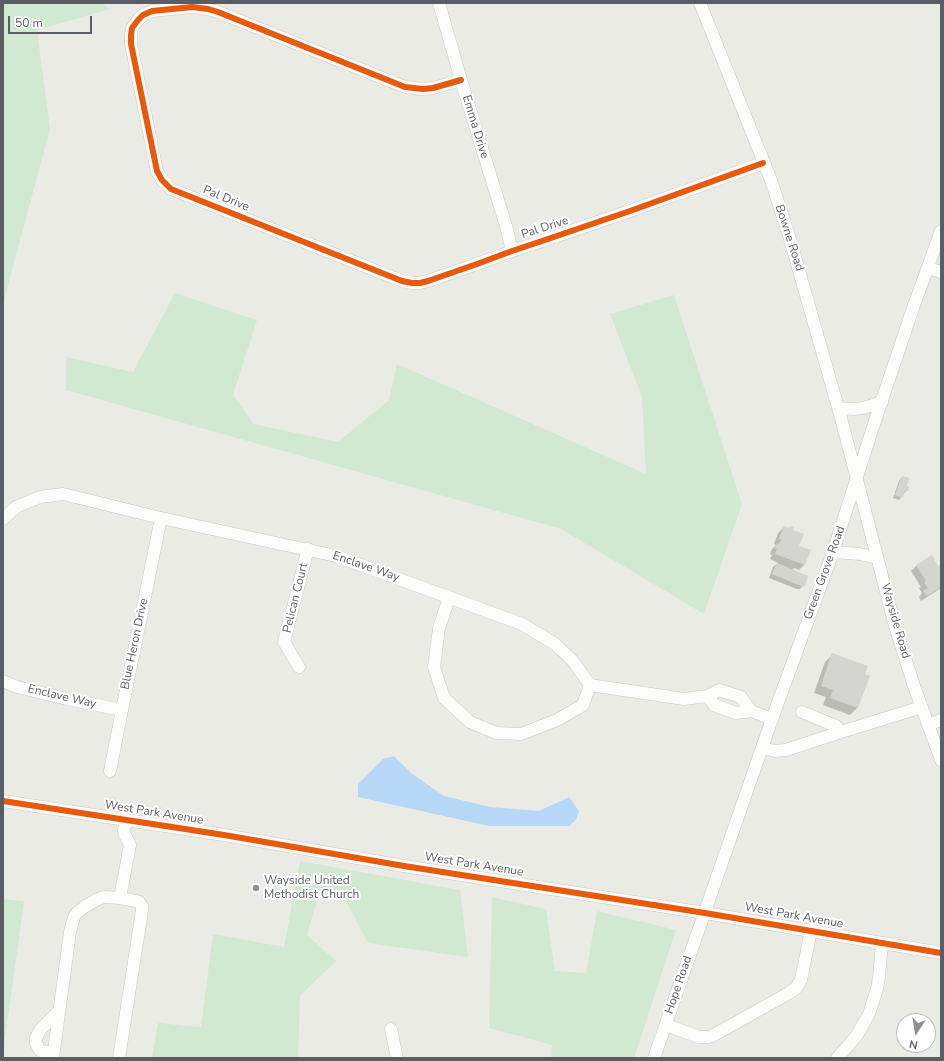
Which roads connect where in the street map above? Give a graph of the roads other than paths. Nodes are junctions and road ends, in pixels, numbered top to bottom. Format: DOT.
graph roads {
  1 [pos="438,3"];
  2 [pos="700,3"];
  3 [pos="461,80"];
  4 [pos="763,163"];
  5 [pos="941,231"];
  6 [pos="512,251"];
  7 [pos="928,268"];
  8 [pos="941,272"];
  9 [pos="882,402"];
  10 [pos="838,408"];
  11 [pos="857,480"];
  12 [pos="161,518"];
  13 [pos="3,519"];
  14 [pos="308,549"];
  15 [pos="833,552"];
  16 [pos="877,558"];
  17 [pos="449,598"];
  18 [pos="299,667"];
  19 [pos="3,681"];
  20 [pos="590,685"];
  21 [pos="708,696"];
  22 [pos="922,707"];
  23 [pos="122,710"];
  24 [pos="751,711"];
  25 [pos="802,712"];
  26 [pos="772,719"];
  27 [pos="941,720"];
  28 [pos="928,725"];
  29 [pos="841,732"];
  30 [pos="762,748"];
  31 [pos="941,760"];
  32 [pos="110,771"];
  33 [pos="3,800"];
  34 [pos="126,820"];
  35 [pos="120,898"];
  36 [pos="705,913"];
  37 [pos="811,930"];
  38 [pos="882,943"];
  39 [pos="941,953"];
  40 [pos="59,1011"];
  41 [pos="666,1025"];
  42 [pos="391,1029"];
  43 [pos="53,1055"];
  44 [pos="119,1058"];
  45 [pos="397,1058"];
  46 [pos="654,1058"];
  47 [pos="837,1058"];
  1 -- 3 [label="street, Emma Drive"];
  2 -- 4 [label="street, Bowne Road"];
  3 -- 6 [label="street, Emma Drive"];
  3 -- 6 [label="street, Pal Drive"];
  4 -- 6 [label="street, Pal Drive"];
  4 -- 10 [label="street, Bowne Road"];
  5 -- 7 [label="street, Green Grove Road"];
  7 -- 8 [label="street"];
  7 -- 9 [label="street, Green Grove Road"];
  9 -- 10 [label="street"];
  9 -- 11 [label="street, Green Grove Road"];
  10 -- 11 [label="street, Bowne Road"];
  11 -- 15 [label="street, Green Grove Road"];
  11 -- 16 [label="street, Wayside Road"];
  12 -- 13 [label="street, Enclave Way"];
  12 -- 14 [label="street, Enclave Way"];
  12 -- 23 [label="street, Blue Heron Drive"];
  14 -- 17 [label="street, Enclave Way"];
  14 -- 18 [label="street, Pelican Court"];
  15 -- 16 [label="street"];
  15 -- 26 [label="street, Green Grove Road"];
  16 -- 22 [label="street, Wayside Road"];
  17 -- 20 [label="street, Enclave Way"];
  17 -- 20 [label="street"];
  19 -- 23 [label="street, Enclave Way"];
  20 -- 21 [label="street"];
  21 -- 24 [label="street"];
  21 -- 24 [label="street"];
  22 -- 28 [label="street, Wayside Road"];
  22 -- 29 [label="street"];
  23 -- 32 [label="street, Blue Heron Drive"];
  24 -- 26 [label="street"];
  25 -- 29 [label="street"];
  26 -- 30 [label="street, Green Grove Road"];
  27 -- 28 [label="street"];
  28 -- 31 [label="street, Wayside Road"];
  29 -- 30 [label="street"];
  30 -- 36 [label="street, Green Grove Road"];
  33 -- 34 [label="street, West Park Avenue"];
  34 -- 35 [label="street"];
  34 -- 36 [label="street, West Park Avenue"];
  35 -- 40 [label="street"];
  35 -- 44 [label="street"];
  36 -- 37 [label="street, West Park Avenue"];
  36 -- 41 [label="street, Hope Road"];
  37 -- 38 [label="street, West Park Avenue"];
  37 -- 41 [label="street"];
  38 -- 39 [label="street, West Park Avenue"];
  38 -- 47 [label="street"];
  40 -- 43 [label="street"];
  40 -- 43 [label="street"];
  41 -- 46 [label="street, Hope Road"];
  42 -- 45 [label="street"];
}
